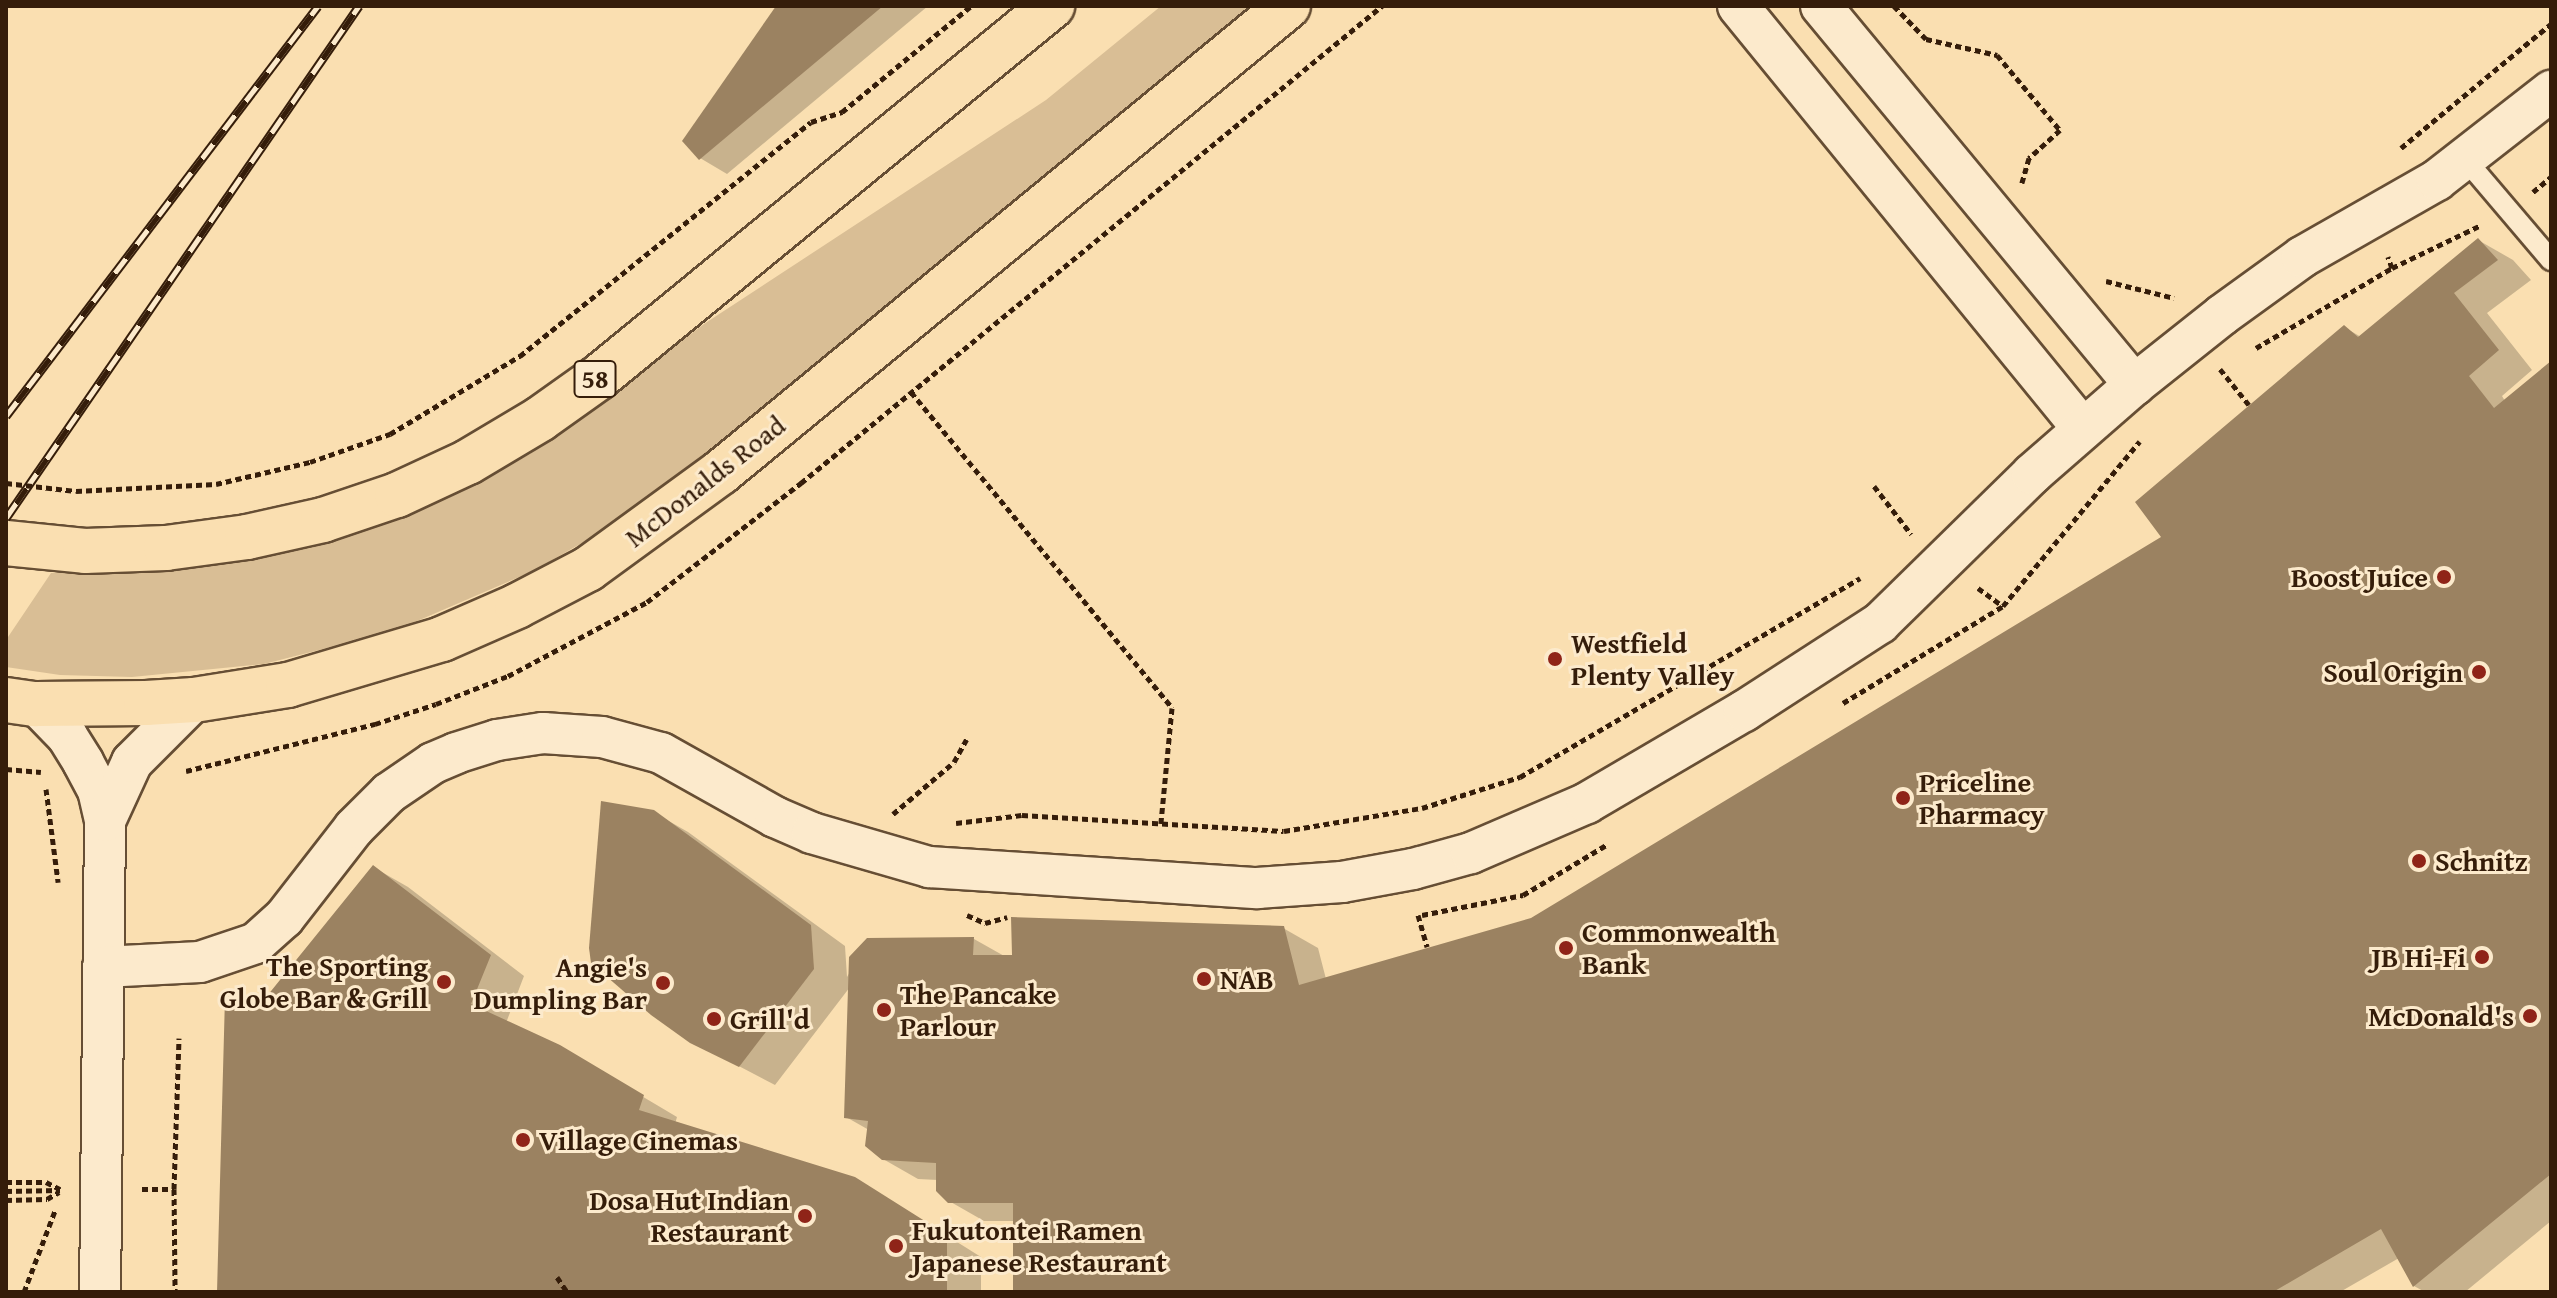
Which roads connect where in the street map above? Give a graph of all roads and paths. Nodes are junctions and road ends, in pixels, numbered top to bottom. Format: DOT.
graph roads {
  1 [pos="971,6"];
  2 [pos="1052,6"];
  3 [pos="1288,6"];
  4 [pos="1738,6"];
  5 [pos="1821,6"];
  6 [pos="2551,24"];
  7 [pos="2551,91"];
  8 [pos="2393,154"];
  9 [pos="2465,159"];
  10 [pos="2551,260"];
  11 [pos="2220,369"];
  12 [pos="2134,385"];
  13 [pos="911,392"];
  14 [pos="2249,405"];
  15 [pos="2083,429"];
  16 [pos="6,483"];
  17 [pos="1874,486"];
  18 [pos="25,545"];
  19 [pos="1908,546"];
  20 [pos="1862,577"];
  21 [pos="194,700"];
  22 [pos="21,702"];
  23 [pos="967,739"];
  24 [pos="105,821"];
  25 [pos="952,823"];
  26 [pos="1161,823"];
  27 [pos="877,854"];
  28 [pos="103,967"];
  29 [pos="179,1038"];
  30 [pos="6,1182"];
  31 [pos="46,1182"];
  32 [pos="174,1189"];
  33 [pos="63,1190"];
  34 [pos="6,1191"];
  35 [pos="46,1191"];
  36 [pos="47,1199"];
  37 [pos="6,1200"];
  38 [pos="557,1277"];
  39 [pos="24,1292"];
  40 [pos="100,1292"];
  41 [pos="567,1292"];
  1 -- 16 [label="path, bridge"];
  2 -- 18 [label="main road, 58"];
  3 -- 21 [label="main road, McDonalds Road"];
  4 -- 15 [label="street"];
  5 -- 12 [label="street"];
  6 -- 8 [label="path"];
  7 -- 9 [label="street"];
  9 -- 10 [label="lane"];
  9 -- 12 [label="street"];
  11 -- 14 [label="path"];
  12 -- 15 [label="street"];
  13 -- 26 [label="path"];
  15 -- 27 [label="street"];
  17 -- 19 [label="path"];
  20 -- 26 [label="path"];
  21 -- 22 [label="main road, McDonalds Road"];
  21 -- 24 [label="street"];
  22 -- 24 [label="street"];
  23 -- 27 [label="path"];
  24 -- 28 [label="street"];
  25 -- 26 [label="path"];
  27 -- 28 [label="street"];
  28 -- 40 [label="street"];
  29 -- 32 [label="path"];
  30 -- 31 [label="path"];
  33 -- 39 [label="path"];
  34 -- 35 [label="path"];
  36 -- 37 [label="path"];
  38 -- 41 [label="path"];
}
